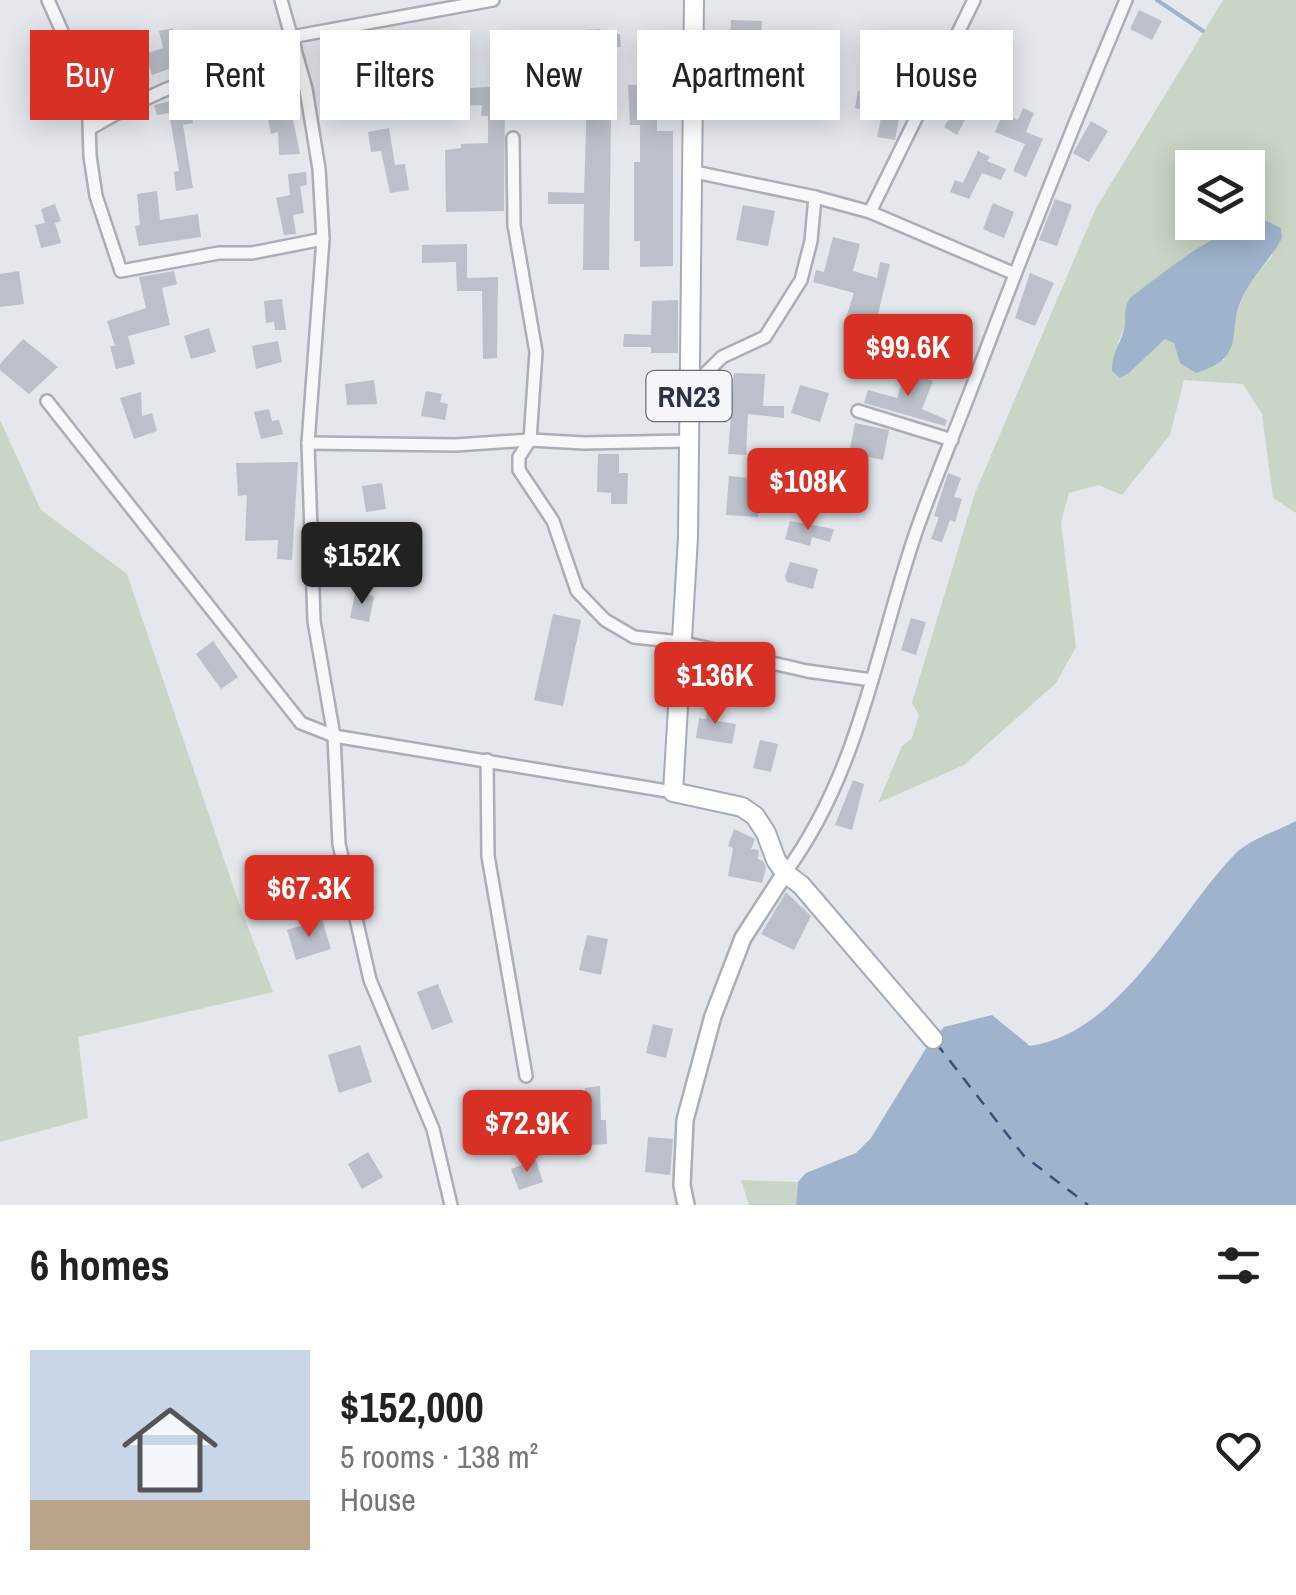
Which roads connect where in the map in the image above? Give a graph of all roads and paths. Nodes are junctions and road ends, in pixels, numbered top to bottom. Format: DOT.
graph roads {
  1 [pos="48,0"];
  2 [pos="281,0"];
  3 [pos="493,0"];
  4 [pos="694,0"];
  5 [pos="974,0"];
  6 [pos="1126,0"];
  7 [pos="289,30"];
  8 [pos="300,41"];
  9 [pos="300,68"];
  10 [pos="169,87"];
  11 [pos="91,128"];
  12 [pos="513,138"];
  13 [pos="690,172"];
  14 [pos="816,197"];
  15 [pos="870,212"];
  16 [pos="323,239"];
  17 [pos="1014,274"];
  18 [pos="690,389"];
  19 [pos="47,401"];
  20 [pos="858,411"];
  21 [pos="530,440"];
  22 [pos="952,440"];
  23 [pos="687,441"];
  24 [pos="308,443"];
  25 [pos="680,642"];
  26 [pos="872,680"];
  27 [pos="334,736"];
  28 [pos="487,760"];
  29 [pos="673,792"];
  30 [pos="785,873"];
  31 [pos="933,1039"];
  32 [pos="526,1076"];
  33 [pos="451,1205"];
  34 [pos="686,1205"];
  1 -- 11 [label="street"];
  2 -- 7 [label="street"];
  3 -- 8 [label="street"];
  4 -- 13 [label="main road, RN23"];
  5 -- 15 [label="street"];
  6 -- 17 [label="street"];
  9 -- 16 [label="street"];
  10 -- 11 [label="street"];
  11 -- 16 [label="street"];
  12 -- 21 [label="street"];
  13 -- 14 [label="street"];
  13 -- 18 [label="main road, RN23"];
  14 -- 15 [label="street"];
  14 -- 18 [label="street"];
  15 -- 17 [label="street"];
  16 -- 24 [label="street"];
  17 -- 22 [label="street"];
  18 -- 23 [label="main road, RN23"];
  19 -- 27 [label="street"];
  20 -- 22 [label="street"];
  21 -- 23 [label="street"];
  21 -- 24 [label="street"];
  21 -- 25 [label="street"];
  22 -- 26 [label="street"];
  23 -- 25 [label="main road, RN23"];
  24 -- 27 [label="street"];
  25 -- 26 [label="street"];
  25 -- 29 [label="main road, RN23"];
  26 -- 30 [label="street"];
  27 -- 28 [label="street"];
  27 -- 33 [label="street"];
  28 -- 29 [label="street"];
  28 -- 32 [label="street"];
  29 -- 30 [label="main road"];
  30 -- 31 [label="main road"];
  30 -- 34 [label="main road"];
}
